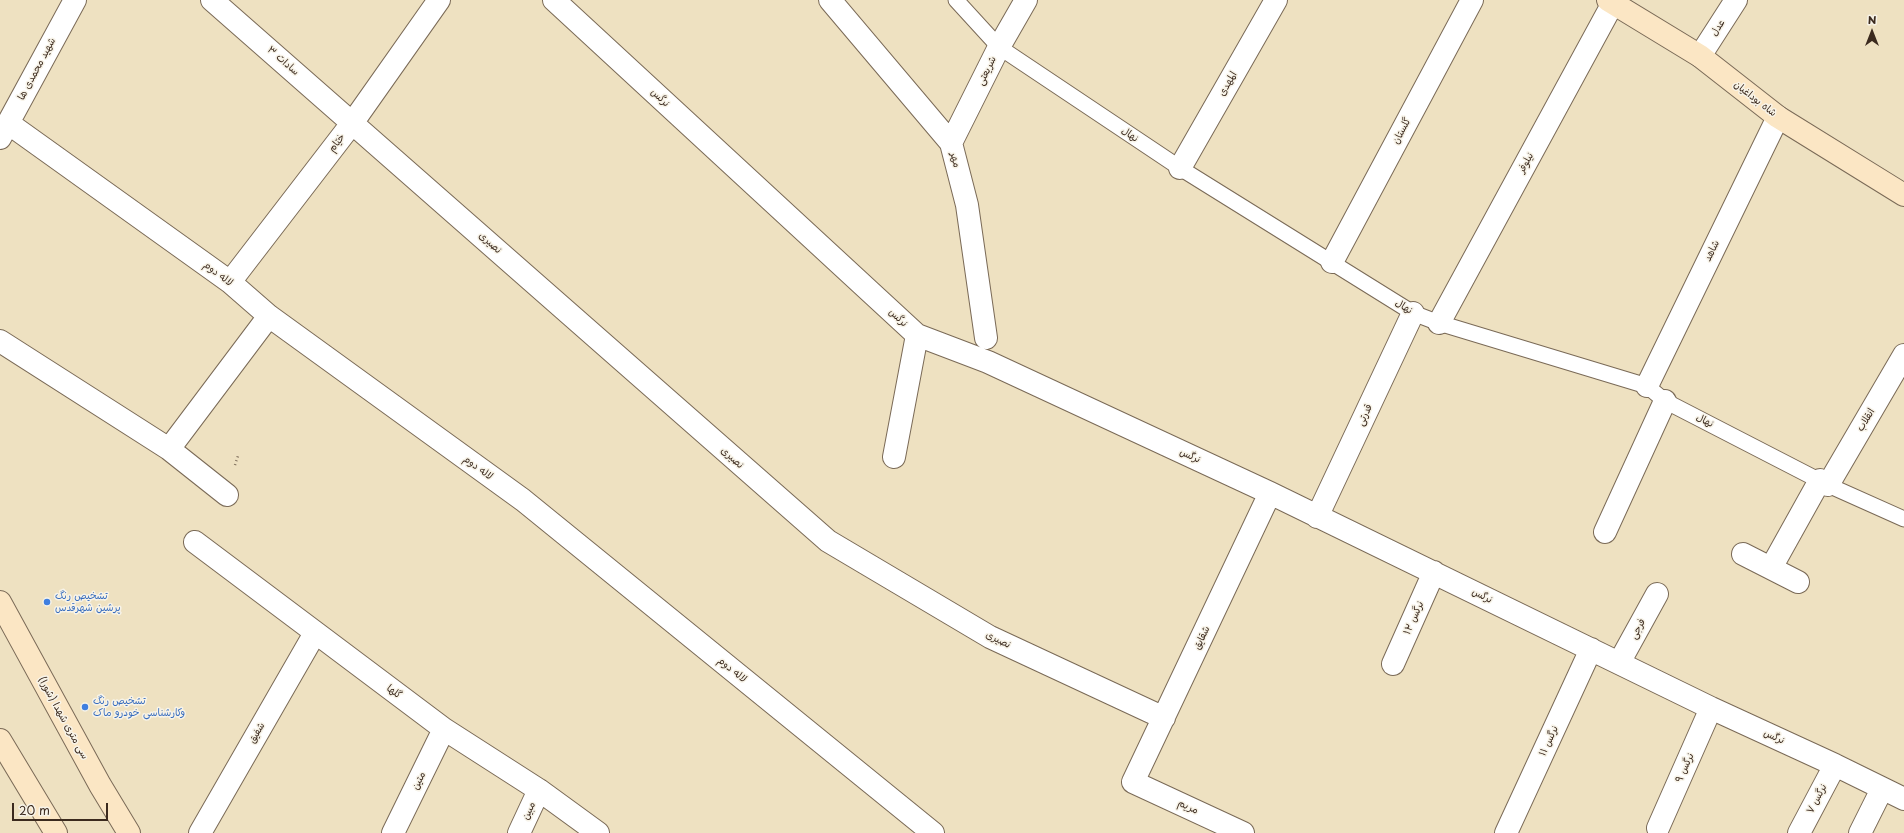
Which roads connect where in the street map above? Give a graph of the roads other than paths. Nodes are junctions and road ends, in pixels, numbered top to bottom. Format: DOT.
graph roads {
  1 [pos="75,0"];
  2 [pos="212,0"];
  3 [pos="439,0"];
  4 [pos="554,0"];
  5 [pos="830,0"];
  6 [pos="956,0"];
  7 [pos="1026,0"];
  8 [pos="1276,0"];
  9 [pos="1472,0"];
  10 [pos="1736,0"];
  11 [pos="1610,2"];
  12 [pos="998,47"];
  13 [pos="1700,56"];
  14 [pos="1778,117"];
  15 [pos="353,122"];
  16 [pos="4,131"];
  17 [pos="951,143"];
  18 [pos="1180,168"];
  19 [pos="1904,194"];
  20 [pos="1332,262"];
  21 [pos="230,282"];
  22 [pos="1413,313"];
  23 [pos="268,316"];
  24 [pos="1439,323"];
  25 [pos="916,335"];
  26 [pos="986,338"];
  27 [pos="0,342"];
  28 [pos="1904,355"];
  29 [pos="1646,386"];
  30 [pos="1665,401"];
  31 [pos="170,449"];
  32 [pos="894,457"];
  33 [pos="1824,483"];
  34 [pos="1270,493"];
  35 [pos="227,495"];
  36 [pos="1317,517"];
  37 [pos="1904,519"];
  38 [pos="1605,532"];
  39 [pos="195,542"];
  40 [pos="1743,554"];
  41 [pos="1771,568"];
  42 [pos="1434,572"];
  43 [pos="1798,582"];
  44 [pos="1656,594"];
  45 [pos="0,602"];
  46 [pos="315,633"];
  47 [pos="1591,650"];
  48 [pos="1619,663"];
  49 [pos="1393,664"];
  50 [pos="1711,708"];
  51 [pos="1164,718"];
  52 [pos="444,729"];
  53 [pos="0,740"];
  54 [pos="1835,765"];
  55 [pos="1133,782"];
  56 [pos="1882,789"];
  57 [pos="539,790"];
  58 [pos="1904,799"];
  59 [pos="1658,828"];
  60 [pos="56,833"];
  61 [pos="130,833"];
  62 [pos="200,833"];
  63 [pos="394,833"];
  64 [pos="519,833"];
  65 [pos="598,833"];
  66 [pos="932,833"];
  67 [pos="1243,833"];
  68 [pos="1506,833"];
  69 [pos="1799,833"];
  70 [pos="1860,833"];
  1 -- 16 [label="street, شهید محمدی ها"];
  2 -- 15 [label="street, سادات ۳"];
  3 -- 15 [label="street, خیّام"];
  4 -- 25 [label="street, نرگس"];
  5 -- 17 [label="street, مهر"];
  6 -- 12 [label="lane, نهال"];
  7 -- 12 [label="street, شریعتی"];
  8 -- 18 [label="street, المهدی"];
  9 -- 20 [label="street, گلستان"];
  10 -- 13 [label="street, عدل"];
  11 -- 13 [label="main road, شاه بوداغیان"];
  11 -- 24 [label="street, نیلوفر"];
  12 -- 17 [label="street, شریعتی"];
  12 -- 18 [label="lane, نهال"];
  13 -- 14 [label="main road, شاه بوداغیان"];
  14 -- 19 [label="main road, شاه بوداغیان"];
  14 -- 29 [label="street, شاهد"];
  15 -- 21 [label="street, خیّام"];
  15 -- 51 [label="street, نصیری"];
  16 -- 21 [label="street, لاله دوم"];
  17 -- 26 [label="street, مهر"];
  18 -- 20 [label="lane, نهال"];
  20 -- 22 [label="lane, نهال"];
  21 -- 23 [label="street, لاله دوم"];
  22 -- 24 [label="lane, نهال"];
  22 -- 36 [label="street, قدرتی"];
  23 -- 31 [label="street"];
  23 -- 66 [label="street, لاله دوم"];
  24 -- 29 [label="lane, نهال"];
  25 -- 32 [label="street"];
  25 -- 34 [label="street, نرگس"];
  27 -- 31 [label="street"];
  28 -- 33 [label="street, انقلاب"];
  29 -- 30 [label="lane, نهال"];
  30 -- 33 [label="lane, نهال"];
  30 -- 38 [label="street"];
  31 -- 35 [label="street"];
  33 -- 37 [label="lane, نهال"];
  33 -- 41 [label="street, انقلاب"];
  34 -- 36 [label="street, نرگس"];
  34 -- 51 [label="street, شقایق"];
  36 -- 42 [label="street, نرگس"];
  39 -- 46 [label="street, گلها"];
  40 -- 41 [label="street"];
  41 -- 43 [label="street"];
  42 -- 47 [label="street, نرگس"];
  42 -- 49 [label="street, نرگس ۱۲"];
  44 -- 48 [label="street, فرجی"];
  45 -- 61 [label="main road, سی متری شهدا (شورا)"];
  46 -- 52 [label="street, گلها"];
  46 -- 62 [label="street, شفیق"];
  47 -- 48 [label="street, نرگس"];
  47 -- 68 [label="street, نرگس ۱۱"];
  48 -- 50 [label="street, نرگس"];
  50 -- 54 [label="street, نرگس"];
  50 -- 59 [label="street, نرگس ۹"];
  51 -- 55 [label="street, شقایق"];
  52 -- 57 [label="street, گلها"];
  52 -- 63 [label="street, متین"];
  53 -- 60 [label="main road"];
  54 -- 56 [label="street, نرگس"];
  54 -- 69 [label="street, نرگس ۷"];
  55 -- 67 [label="street, مریم"];
  56 -- 58 [label="street, نرگس"];
  56 -- 70 [label="street"];
  57 -- 64 [label="street, مبین"];
  57 -- 65 [label="street, گلها"];
}
